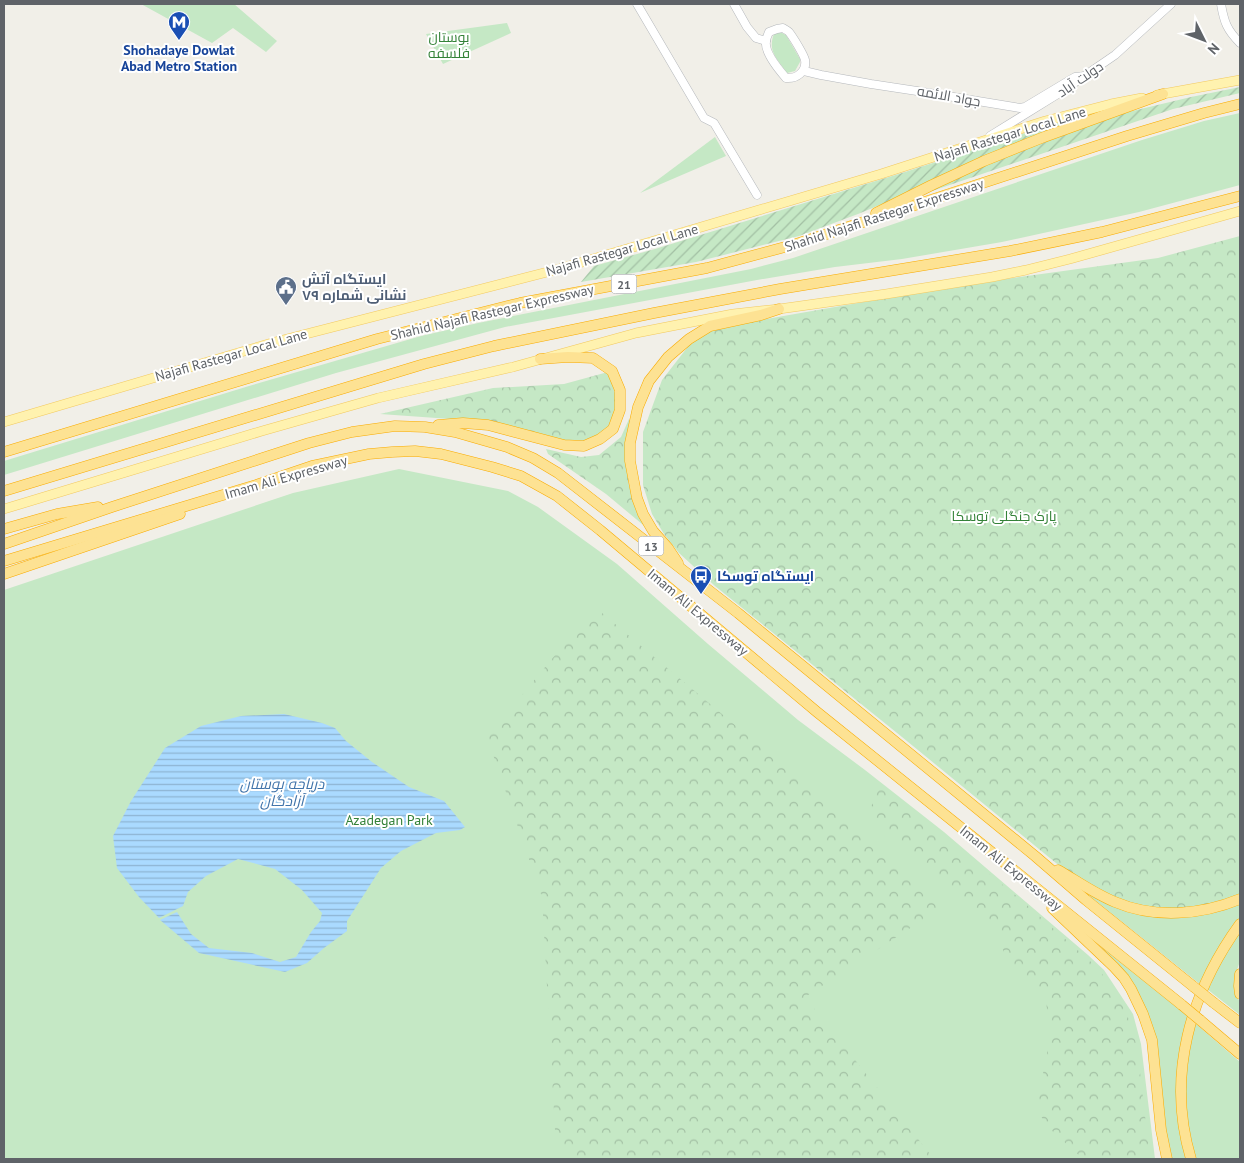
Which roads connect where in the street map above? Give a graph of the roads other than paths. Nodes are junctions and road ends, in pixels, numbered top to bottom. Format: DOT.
graph roads {
  1 [pos="638,4"];
  2 [pos="734,4"];
  3 [pos="1171,4"];
  4 [pos="1220,4"];
  5 [pos="766,41"];
  6 [pos="1240,43"];
  7 [pos="804,71"];
  8 [pos="1086,76"];
  9 [pos="1240,80"];
  10 [pos="1163,94"];
  11 [pos="1240,104"];
  12 [pos="980,142"];
  13 [pos="757,194"];
  14 [pos="1240,196"];
  15 [pos="1240,211"];
  16 [pos="845,228"];
  17 [pos="779,309"];
  18 [pos="540,359"];
  19 [pos="4,422"];
  20 [pos="425,427"];
  21 [pos="4,452"];
  22 [pos="256,485"];
  23 [pos="4,491"];
  24 [pos="133,500"];
  25 [pos="4,509"];
  26 [pos="4,528"];
  27 [pos="4,544"];
  28 [pos="4,561"];
  29 [pos="685,572"];
  30 [pos="4,574"];
  31 [pos="1035,856"];
  32 [pos="1020,876"];
  33 [pos="1240,899"];
  34 [pos="1240,924"];
  35 [pos="1240,974"];
  36 [pos="1240,994"];
  37 [pos="1240,1023"];
  38 [pos="1240,1054"];
  39 [pos="1167,1159"];
  40 [pos="1191,1159"];
  1 -- 13 [label="street"];
  2 -- 5 [label="street"];
  3 -- 8 [label="street, دولت آباد"];
  4 -- 6 [label="street"];
  5 -- 7 [label="street"];
  5 -- 7 [label="street"];
  7 -- 8 [label="street, جواد الائمه"];
  8 -- 12 [label="street, دولت آباد"];
  9 -- 10 [label="main road, Najafi Rastegar Local Lane"];
  10 -- 12 [label="main road, Najafi Rastegar Local Lane"];
  10 -- 16 [label="highway"];
  11 -- 16 [label="highway, Shahid Najafi Rastegar Expressway / 21"];
  12 -- 19 [label="main road, Najafi Rastegar Local Lane"];
  14 -- 23 [label="highway"];
  15 -- 17 [label="main road"];
  16 -- 21 [label="highway, Shahid Najafi Rastegar Expressway / 21"];
  17 -- 18 [label="main road"];
  17 -- 29 [label="highway"];
  18 -- 20 [label="highway"];
  18 -- 25 [label="main road"];
  20 -- 24 [label="highway, Imam Ali Expressway / 13"];
  20 -- 29 [label="highway, Imam Ali Expressway / 13"];
  22 -- 28 [label="highway, Imam Ali Expressway / 13"];
  22 -- 30 [label="highway"];
  22 -- 32 [label="highway, Imam Ali Expressway / 13"];
  24 -- 26 [label="highway"];
  24 -- 27 [label="highway, Imam Ali Expressway / 13"];
  29 -- 31 [label="highway, Imam Ali Expressway / 13"];
  31 -- 33 [label="highway"];
  31 -- 37 [label="highway, Imam Ali Expressway / 13, bridge"];
  32 -- 38 [label="highway, Imam Ali Expressway / 13, bridge"];
  32 -- 39 [label="highway"];
  34 -- 40 [label="highway"];
  35 -- 36 [label="highway"];
}
